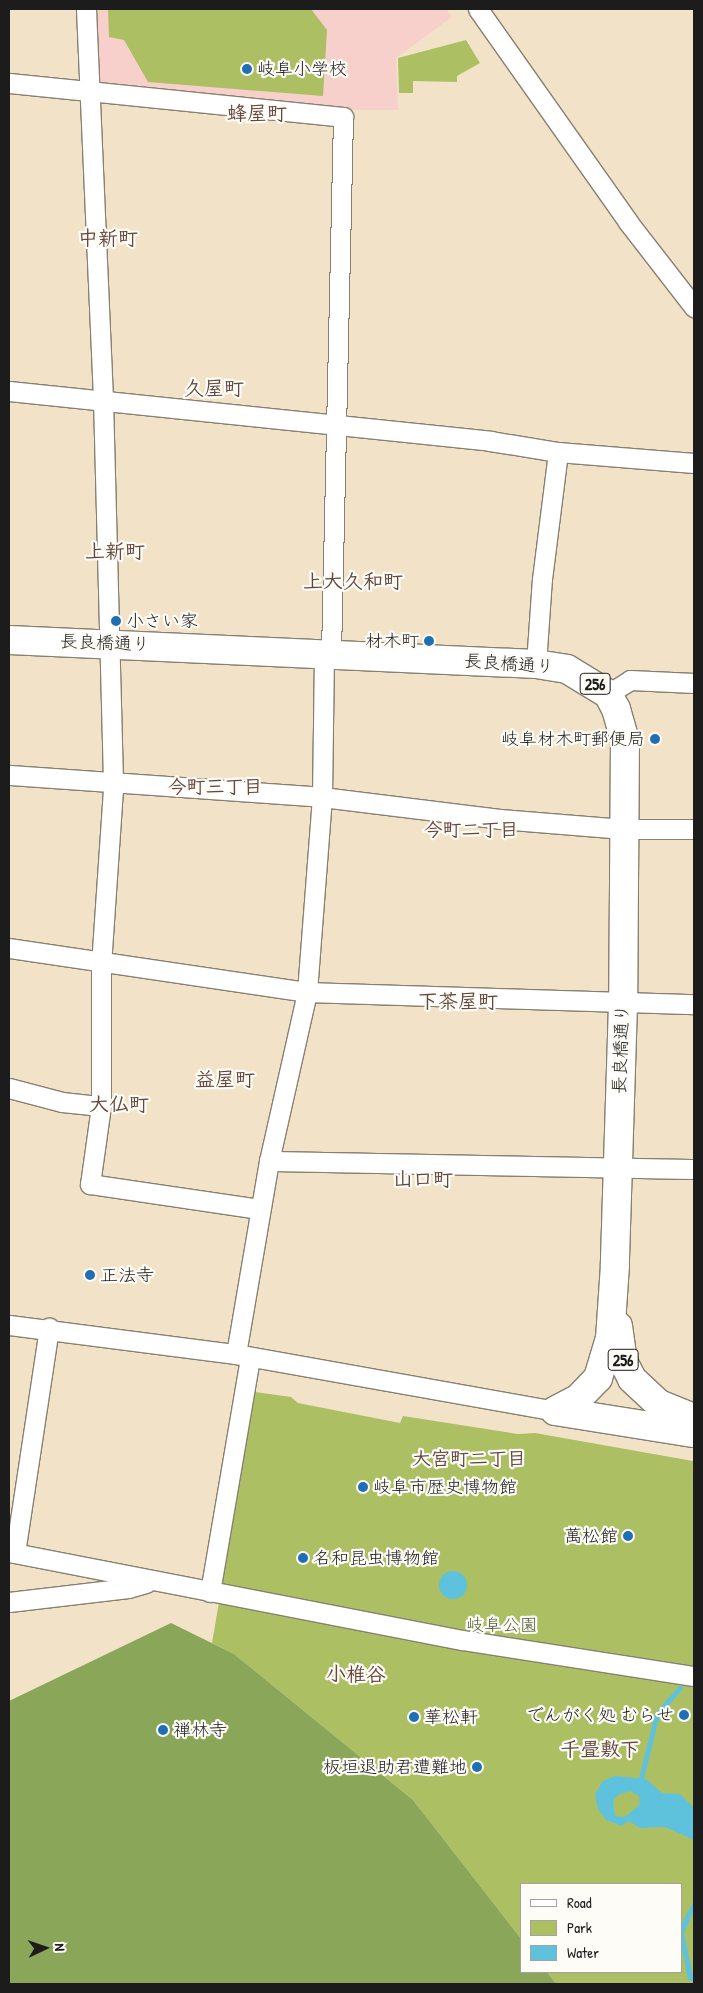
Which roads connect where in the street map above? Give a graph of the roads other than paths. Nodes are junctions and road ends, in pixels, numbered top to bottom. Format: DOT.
graph roads {
  1 [pos="86,9"];
  2 [pos="478,9"];
  3 [pos="9,83"];
  4 [pos="91,89"];
  5 [pos="694,307"];
  6 [pos="9,391"];
  7 [pos="103,399"];
  8 [pos="334,426"];
  9 [pos="558,452"];
  10 [pos="694,463"];
  11 [pos="9,640"];
  12 [pos="108,643"];
  13 [pos="328,654"];
  14 [pos="536,664"];
  15 [pos="694,683"];
  16 [pos="608,694"];
  17 [pos="9,775"];
  18 [pos="112,780"];
  19 [pos="322,797"];
  20 [pos="624,829"];
  21 [pos="694,829"];
  22 [pos="9,948"];
  23 [pos="100,963"];
  24 [pos="307,992"];
  25 [pos="623,1004"];
  26 [pos="694,1004"];
  27 [pos="9,1088"];
  28 [pos="101,1106"];
  29 [pos="269,1161"];
  30 [pos="617,1169"];
  31 [pos="694,1169"];
  32 [pos="260,1209"];
  33 [pos="615,1265"];
  34 [pos="9,1324"];
  35 [pos="49,1328"];
  36 [pos="243,1356"];
  37 [pos="555,1411"];
  38 [pos="694,1418"];
  39 [pos="694,1433"];
  40 [pos="12,1553"];
  41 [pos="150,1581"];
  42 [pos="210,1592"];
  43 [pos="9,1602"];
  44 [pos="694,1676"];
  1 -- 4 [label="street"];
  2 -- 5 [label="street"];
  3 -- 4 [label="street"];
  4 -- 7 [label="street"];
  4 -- 8 [label="street"];
  6 -- 7 [label="street"];
  7 -- 8 [label="street"];
  7 -- 12 [label="street"];
  8 -- 9 [label="street"];
  8 -- 13 [label="street"];
  9 -- 10 [label="street"];
  9 -- 14 [label="street"];
  11 -- 12 [label="highway, 長良橋通り / 256"];
  12 -- 13 [label="highway, 長良橋通り / 256"];
  12 -- 18 [label="street"];
  13 -- 14 [label="highway, 長良橋通り / 256"];
  13 -- 19 [label="street"];
  14 -- 16 [label="highway, 長良橋通り / 256"];
  15 -- 16 [label="street"];
  16 -- 20 [label="highway, 長良橋通り / 256"];
  17 -- 18 [label="street"];
  18 -- 19 [label="street"];
  18 -- 23 [label="street"];
  19 -- 20 [label="street"];
  19 -- 24 [label="street"];
  20 -- 21 [label="street"];
  20 -- 25 [label="highway, 長良橋通り / 256"];
  22 -- 23 [label="street"];
  23 -- 24 [label="street"];
  23 -- 28 [label="street"];
  24 -- 25 [label="street"];
  24 -- 29 [label="street"];
  25 -- 26 [label="street"];
  25 -- 30 [label="highway, 長良橋通り / 256"];
  27 -- 28 [label="street"];
  28 -- 32 [label="street"];
  29 -- 30 [label="street"];
  29 -- 32 [label="street"];
  30 -- 31 [label="street"];
  30 -- 33 [label="highway, 長良橋通り / 256"];
  32 -- 36 [label="street"];
  33 -- 37 [label="highway, 長良橋通り / 256"];
  33 -- 38 [label="highway, 長良橋通り / 256"];
  34 -- 35 [label="street"];
  35 -- 36 [label="street"];
  35 -- 40 [label="street"];
  36 -- 37 [label="street"];
  36 -- 42 [label="street"];
  37 -- 39 [label="highway"];
  40 -- 41 [label="street"];
  41 -- 42 [label="street"];
  41 -- 43 [label="street"];
  42 -- 44 [label="street"];
}
